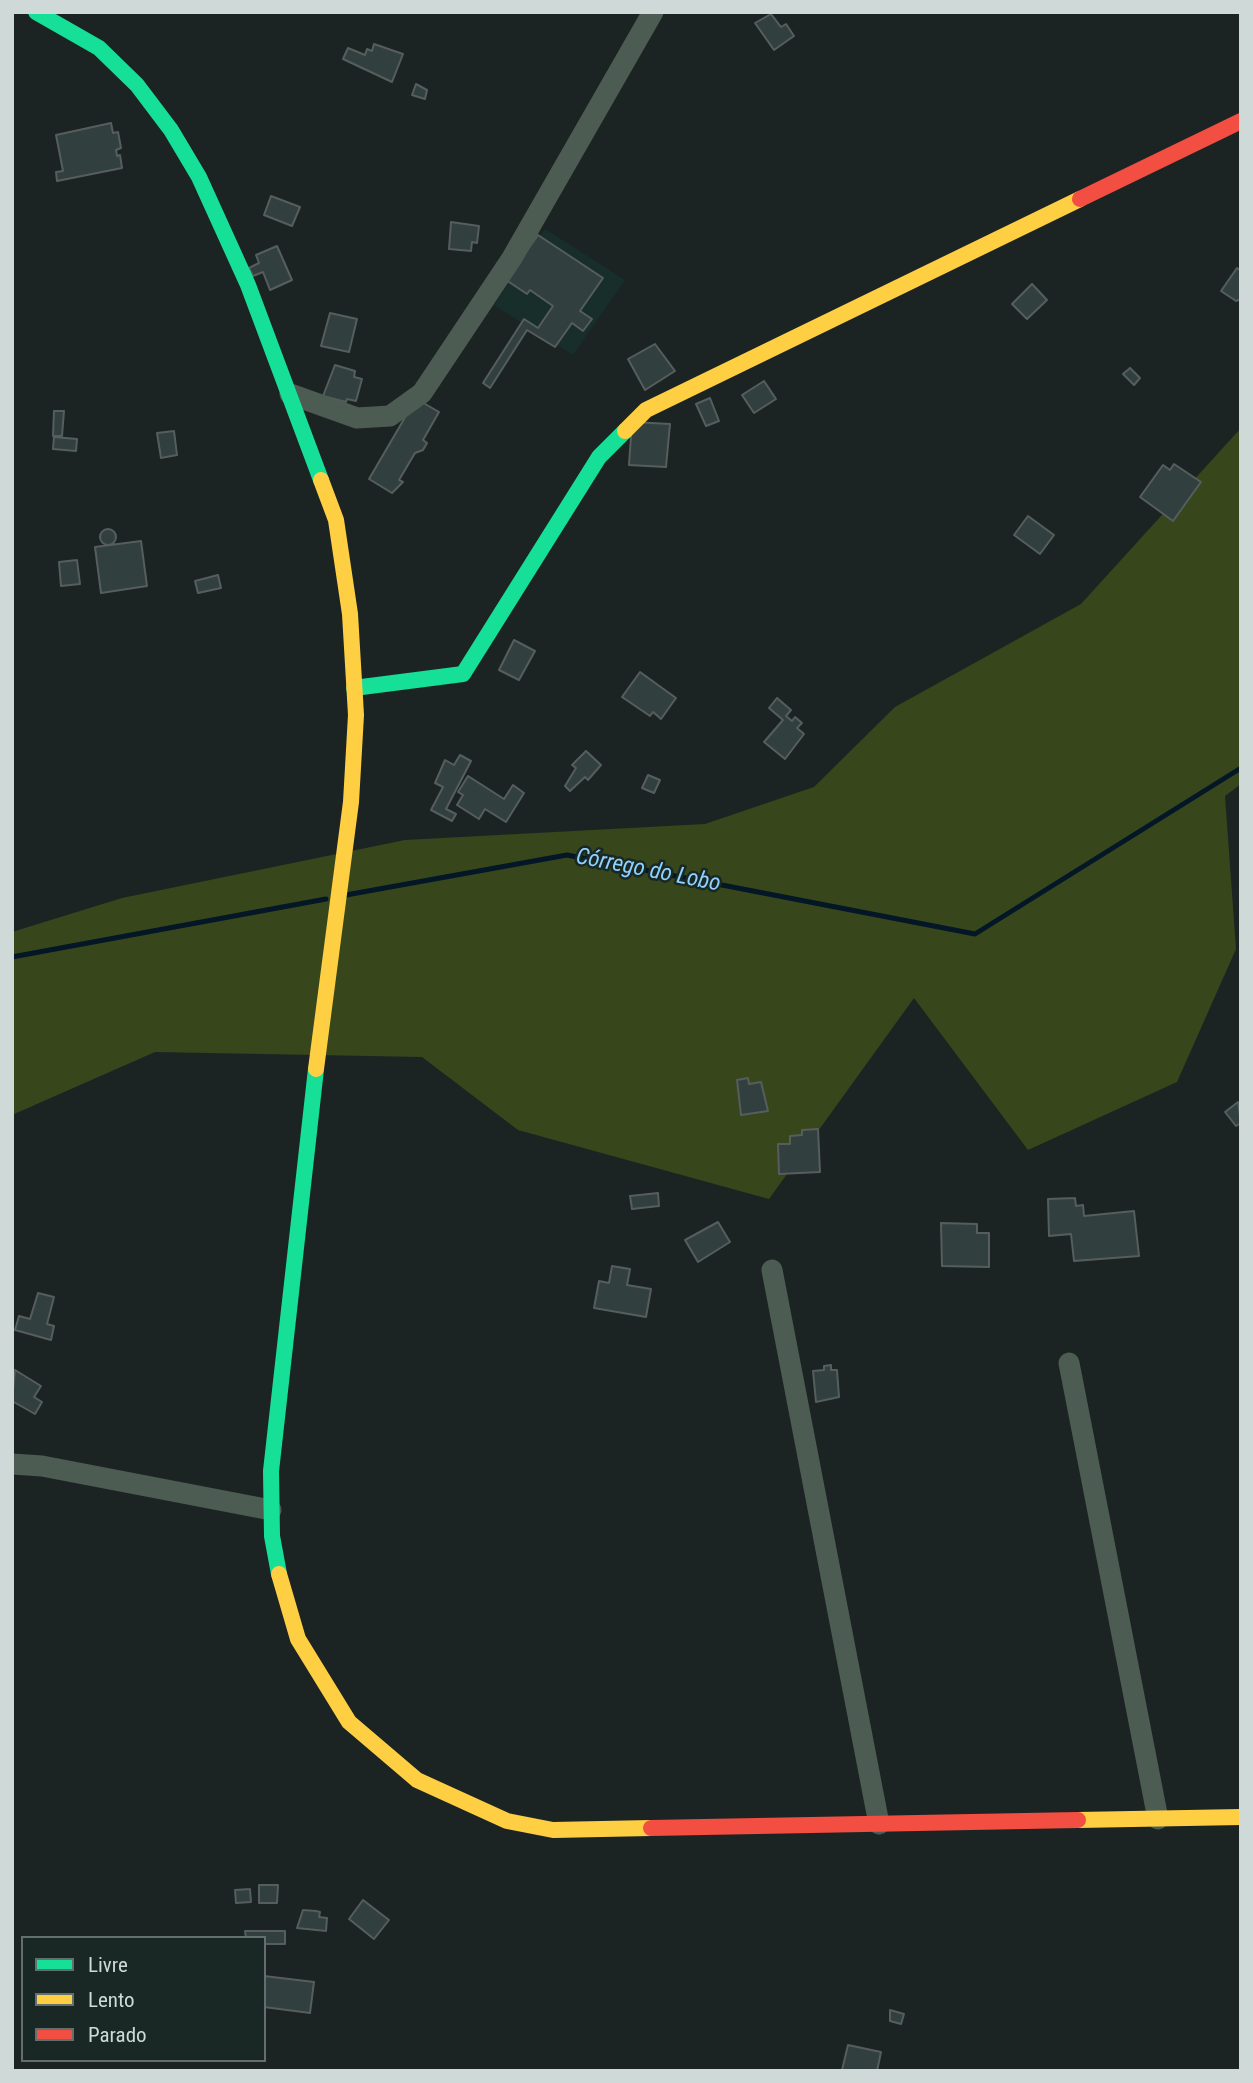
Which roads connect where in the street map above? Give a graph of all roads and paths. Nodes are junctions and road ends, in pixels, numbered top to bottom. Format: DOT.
graph roads {
  1 [pos="36,12"];
  2 [pos="653,12"];
  3 [pos="1241,121"];
  4 [pos="290,394"];
  5 [pos="354,688"];
  6 [pos="772,1270"];
  7 [pos="1069,1363"];
  8 [pos="12,1464"];
  9 [pos="271,1510"];
  10 [pos="1241,1817"];
  11 [pos="1158,1819"];
  12 [pos="879,1824"];
  1 -- 4 [label="street"];
  2 -- 4 [label="street"];
  3 -- 5 [label="street"];
  4 -- 5 [label="street"];
  5 -- 9 [label="street"];
  6 -- 12 [label="street"];
  7 -- 11 [label="street"];
  8 -- 9 [label="street"];
  9 -- 12 [label="street"];
  10 -- 11 [label="street"];
  11 -- 12 [label="street"];
}
